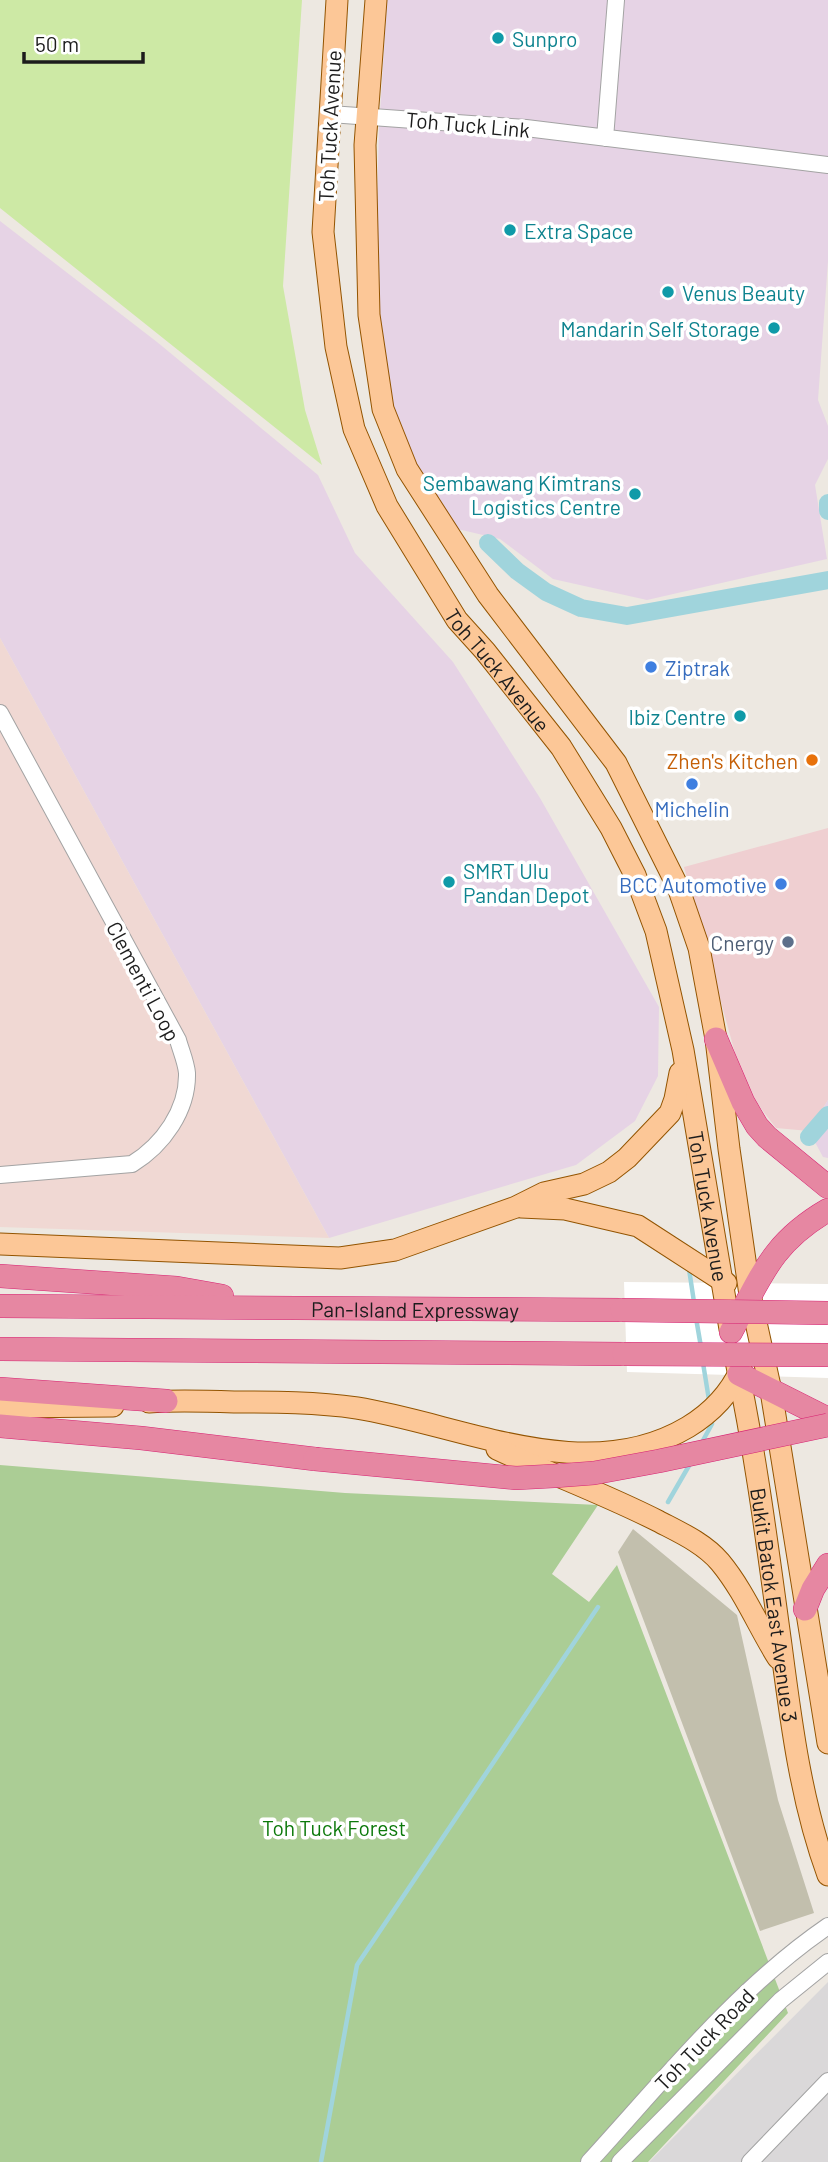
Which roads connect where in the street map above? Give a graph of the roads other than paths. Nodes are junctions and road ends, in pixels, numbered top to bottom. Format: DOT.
graph roads {
  1 [pos="337,0"];
  2 [pos="376,0"];
  3 [pos="617,0"];
  4 [pos="330,114"];
  5 [pos="368,117"];
  6 [pos="605,138"];
  7 [pos="828,165"];
  8 [pos="0,713"];
  9 [pos="716,1039"];
  10 [pos="683,1050"];
  11 [pos="0,1175"];
  12 [pos="828,1186"];
  13 [pos="516,1207"];
  14 [pos="828,1210"];
  15 [pos="0,1244"];
  16 [pos="0,1276"];
  17 [pos="721,1280"];
  18 [pos="750,1295"];
  19 [pos="0,1306"];
  20 [pos="262,1307"];
  21 [pos="828,1313"];
  22 [pos="731,1332"];
  23 [pos="758,1332"];
  24 [pos="0,1349"];
  25 [pos="828,1355"];
  26 [pos="739,1374"];
  27 [pos="0,1389"];
  28 [pos="771,1391"];
  29 [pos="166,1401"];
  30 [pos="0,1407"];
  31 [pos="828,1419"];
  32 [pos="828,1425"];
  33 [pos="0,1426"];
  34 [pos="470,1436"];
  35 [pos="828,1565"];
  36 [pos="805,1609"];
  37 [pos="784,1668"];
  38 [pos="828,1743"];
  39 [pos="828,1875"];
  40 [pos="828,1926"];
  41 [pos="828,1962"];
  42 [pos="828,2081"];
  43 [pos="589,2162"];
  44 [pos="620,2162"];
  45 [pos="750,2162"];
  1 -- 4 [label="main road, Toh Tuck Avenue"];
  2 -- 5 [label="main road, Toh Tuck Avenue"];
  3 -- 6 [label="street"];
  4 -- 5 [label="street, Toh Tuck Link"];
  4 -- 10 [label="main road, Toh Tuck Avenue"];
  5 -- 6 [label="street, Toh Tuck Link"];
  5 -- 9 [label="main road, Toh Tuck Avenue"];
  6 -- 7 [label="street, Toh Tuck Link"];
  8 -- 11 [label="street, Clementi Loop"];
  9 -- 12 [label="highway"];
  9 -- 18 [label="main road, Toh Tuck Avenue"];
  10 -- 13 [label="main road"];
  10 -- 17 [label="main road, Toh Tuck Avenue"];
  13 -- 15 [label="main road"];
  13 -- 17 [label="main road"];
  14 -- 18 [label="highway"];
  16 -- 20 [label="highway"];
  17 -- 18 [label="main road"];
  17 -- 22 [label="main road, Toh Tuck Avenue"];
  18 -- 22 [label="highway"];
  18 -- 23 [label="main road, Toh Tuck Avenue"];
  19 -- 20 [label="highway, Pan-Island Expressway"];
  20 -- 21 [label="highway, Pan-Island Expressway, bridge"];
  22 -- 26 [label="main road, Bukit Batok East Avenue 3"];
  23 -- 26 [label="main road"];
  23 -- 28 [label="main road, Bukit Batok East Avenue 3"];
  24 -- 25 [label="highway, Pan-Island Expressway, bridge"];
  26 -- 28 [label="highway"];
  26 -- 34 [label="main road"];
  26 -- 37 [label="main road, Bukit Batok East Avenue 3"];
  27 -- 29 [label="highway"];
  28 -- 31 [label="highway"];
  28 -- 36 [label="main road, Bukit Batok East Avenue 3"];
  29 -- 30 [label="main road"];
  29 -- 34 [label="main road"];
  32 -- 33 [label="highway, bridge"];
  34 -- 37 [label="main road"];
  35 -- 36 [label="highway"];
  36 -- 38 [label="main road, Bukit Batok East Avenue 3"];
  37 -- 39 [label="main road, Bukit Batok East Avenue 3"];
  40 -- 43 [label="street, Toh Tuck Road"];
  41 -- 44 [label="street, Toh Tuck Road"];
  42 -- 45 [label="street"];
}
